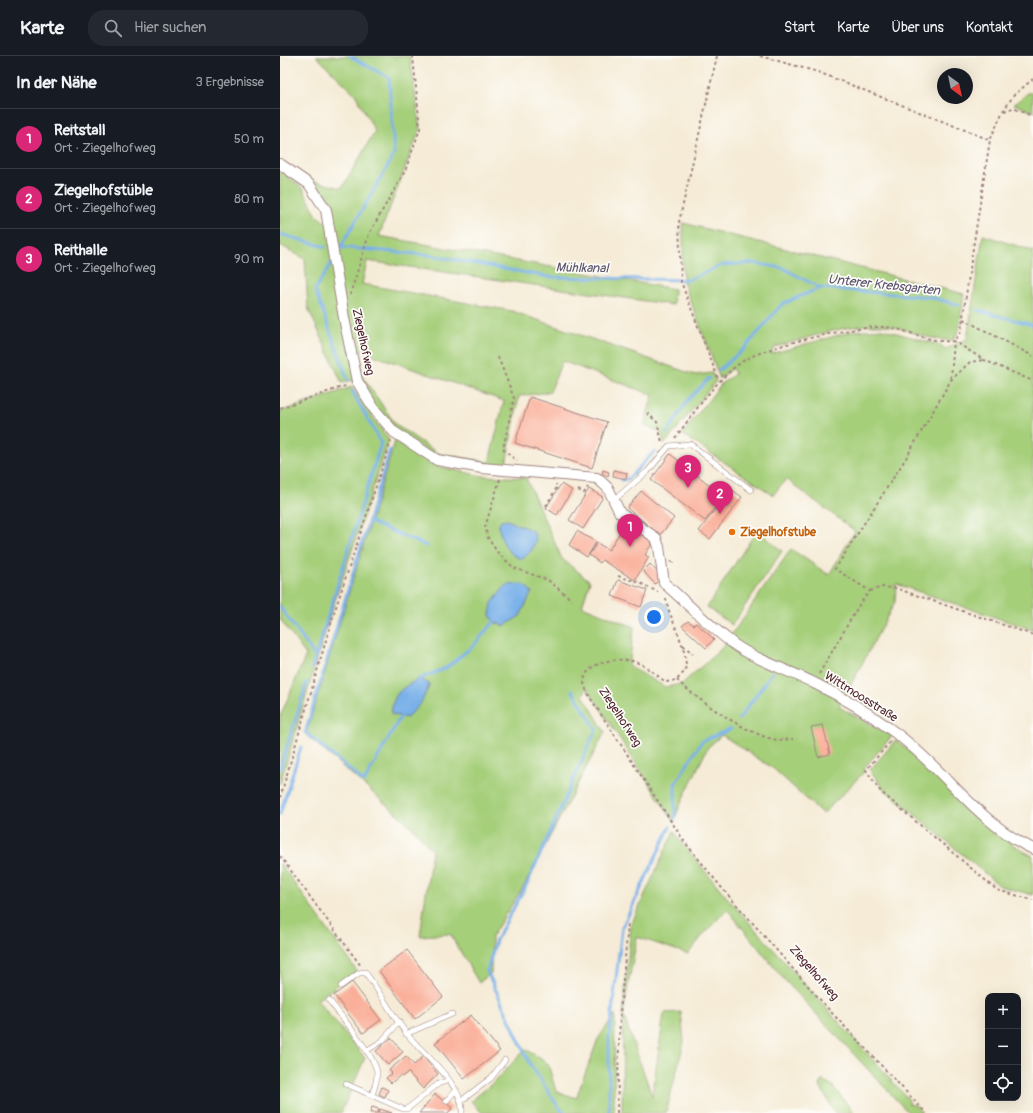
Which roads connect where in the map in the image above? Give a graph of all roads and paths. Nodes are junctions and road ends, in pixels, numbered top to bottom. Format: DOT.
graph roads {
  1 [pos="413,56"];
  2 [pos="717,56"];
  3 [pos="760,56"];
  4 [pos="1033,79"];
  5 [pos="1002,111"];
  6 [pos="1033,116"];
  7 [pos="990,140"];
  8 [pos="280,164"];
  9 [pos="344,318"];
  10 [pos="963,319"];
  11 [pos="954,341"];
  12 [pos="1033,356"];
  13 [pos="498,357"];
  14 [pos="984,360"];
  15 [pos="950,380"];
  16 [pos="357,381"];
  17 [pos="719,381"];
  18 [pos="1033,381"];
  19 [pos="280,408"];
  20 [pos="647,413"];
  21 [pos="394,432"];
  22 [pos="669,446"];
  23 [pos="665,451"];
  24 [pos="503,470"];
  25 [pos="528,472"];
  26 [pos="553,474"];
  27 [pos="751,490"];
  28 [pos="614,500"];
  29 [pos="546,506"];
  30 [pos="618,576"];
  31 [pos="664,583"];
  32 [pos="870,591"];
  33 [pos="660,592"];
  34 [pos="572,600"];
  35 [pos="1033,634"];
  36 [pos="682,645"];
  37 [pos="693,654"];
  38 [pos="678,680"];
  39 [pos="814,683"];
  40 [pos="897,734"];
  41 [pos="793,739"];
  42 [pos="280,798"];
  43 [pos="1033,849"];
  44 [pos="280,856"];
  45 [pos="1033,900"];
  46 [pos="628,924"];
  47 [pos="365,972"];
  48 [pos="341,986"];
  49 [pos="329,1000"];
  50 [pos="452,1014"];
  51 [pos="399,1022"];
  52 [pos="406,1034"];
  53 [pos="366,1051"];
  54 [pos="505,1060"];
  55 [pos="449,1080"];
  56 [pos="346,1084"];
  57 [pos="456,1090"];
  58 [pos="372,1096"];
  59 [pos="446,1100"];
  60 [pos="461,1101"];
  61 [pos="462,1113"];
  62 [pos="617,1113"];
  63 [pos="926,1113"];
  1 -- 9 [label="path"];
  2 -- 17 [label="path"];
  3 -- 7 [label="path"];
  4 -- 5 [label="path"];
  5 -- 6 [label="path"];
  5 -- 7 [label="path"];
  7 -- 10 [label="path"];
  8 -- 9 [label="street, Ziegelhofweg"];
  9 -- 16 [label="street, Ziegelhofweg"];
  10 -- 11 [label="path"];
  10 -- 12 [label="path"];
  11 -- 14 [label="path"];
  11 -- 15 [label="path"];
  11 -- 17 [label="path"];
  13 -- 25 [label="path"];
  14 -- 15 [label="path"];
  14 -- 18 [label="path"];
  15 -- 32 [label="path"];
  16 -- 19 [label="path"];
  16 -- 21 [label="street, Ziegelhofweg"];
  17 -- 22 [label="path"];
  20 -- 23 [label="path"];
  21 -- 24 [label="street, Ziegelhofweg"];
  21 -- 42 [label="path"];
  22 -- 23 [label="lane"];
  22 -- 27 [label="lane"];
  23 -- 28 [label="lane"];
  24 -- 25 [label="street, Ziegelhofweg"];
  24 -- 34 [label="path"];
  25 -- 26 [label="street, Ziegelhofweg"];
  26 -- 28 [label="street, Ziegelhofweg"];
  26 -- 29 [label="path"];
  28 -- 31 [label="street, Ziegelhofweg"];
  30 -- 33 [label="path"];
  31 -- 36 [label="path"];
  31 -- 39 [label="street, Wittmoosstraße"];
  32 -- 35 [label="path"];
  32 -- 39 [label="path"];
  36 -- 37 [label="path"];
  36 -- 38 [label="path"];
  38 -- 41 [label="path"];
  38 -- 63 [label="path, Ziegelhofweg"];
  39 -- 40 [label="street, Wittmoosstraße"];
  40 -- 43 [label="street, Wittmoosstraße"];
  40 -- 45 [label="path"];
  44 -- 47 [label="path"];
  46 -- 62 [label="path"];
  47 -- 48 [label="lane"];
  47 -- 51 [label="lane"];
  49 -- 53 [label="lane"];
  50 -- 52 [label="lane"];
  51 -- 52 [label="lane"];
  51 -- 53 [label="lane"];
  52 -- 55 [label="lane"];
  53 -- 58 [label="lane"];
  54 -- 60 [label="lane"];
  55 -- 57 [label="lane"];
  55 -- 58 [label="lane"];
  56 -- 58 [label="lane"];
  57 -- 59 [label="lane"];
  57 -- 60 [label="lane"];
  60 -- 61 [label="lane"];
}
